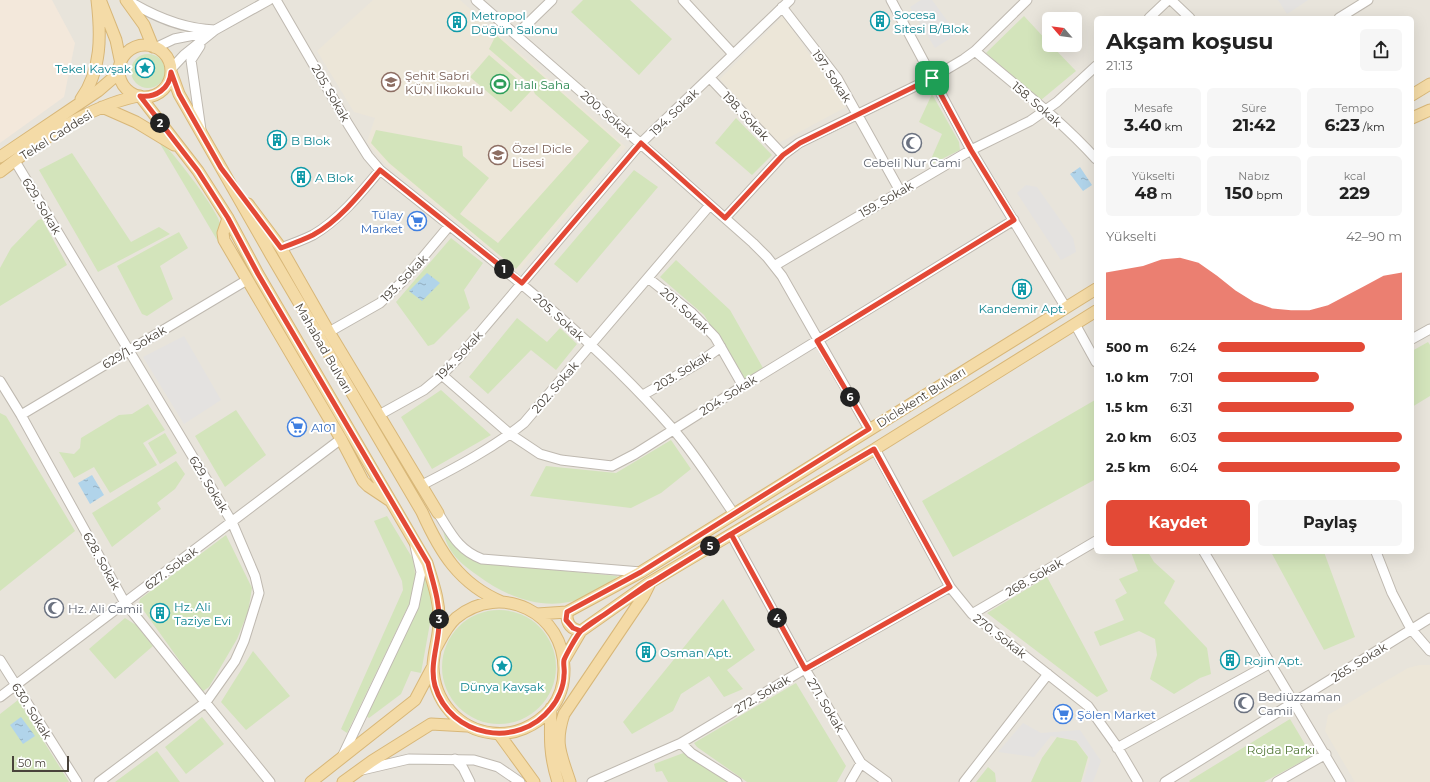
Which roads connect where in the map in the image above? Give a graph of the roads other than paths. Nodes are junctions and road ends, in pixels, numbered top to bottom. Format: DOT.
graph roads {
  1 [pos="97,0"];
  2 [pos="100,0"];
  3 [pos="127,0"];
  4 [pos="269,0"];
  5 [pos="276,0"];
  6 [pos="476,0"];
  7 [pos="552,0"];
  8 [pos="683,0"];
  9 [pos="790,0"];
  10 [pos="1027,0"];
  11 [pos="1168,0"];
  12 [pos="1171,0"];
  13 [pos="1368,0"];
  14 [pos="894,1"];
  15 [pos="782,7"];
  16 [pos="1151,16"];
  17 [pos="1188,16"];
  18 [pos="1342,16"];
  19 [pos="215,30"];
  20 [pos="516,35"];
  21 [pos="154,47"];
  22 [pos="975,51"];
  23 [pos="733,54"];
  24 [pos="120,68"];
  25 [pos="1094,68"];
  26 [pos="171,71"];
  27 [pos="710,78"];
  28 [pos="932,78"];
  29 [pos="1430,84"];
  30 [pos="1414,94"];
  31 [pos="139,96"];
  32 [pos="76,107"];
  33 [pos="102,107"];
  34 [pos="1045,110"];
  35 [pos="1430,110"];
  36 [pos="857,114"];
  37 [pos="1414,117"];
  38 [pos="202,134"];
  39 [pos="641,143"];
  40 [pos="182,150"];
  41 [pos="971,150"];
  42 [pos="783,155"];
  43 [pos="0,157"];
  44 [pos="1094,157"];
  45 [pos="15,161"];
  46 [pos="221,168"];
  47 [pos="380,170"];
  48 [pos="0,172"];
  49 [pos="900,191"];
  50 [pos="710,205"];
  51 [pos="228,218"];
  52 [pos="725,218"];
  53 [pos="1014,220"];
  54 [pos="449,226"];
  55 [pos="281,248"];
  56 [pos="774,266"];
  57 [pos="648,278"];
  58 [pos="247,280"];
  59 [pos="522,283"];
  60 [pos="1094,290"];
  61 [pos="1066,308"];
  62 [pos="1094,312"];
  63 [pos="1075,324"];
  64 [pos="1430,329"];
  65 [pos="329,332"];
  66 [pos="1414,338"];
  67 [pos="817,341"];
  68 [pos="590,346"];
  69 [pos="721,347"];
  70 [pos="128,350"];
  71 [pos="1094,358"];
  72 [pos="442,375"];
  73 [pos="0,381"];
  74 [pos="743,386"];
  75 [pos="3,395"];
  76 [pos="643,395"];
  77 [pos="21,415"];
  78 [pos="379,415"];
  79 [pos="674,429"];
  80 [pos="869,429"];
  81 [pos="510,434"];
  82 [pos="341,439"];
  83 [pos="874,449"];
  84 [pos="422,485"];
  85 [pos="392,502"];
  86 [pos="422,512"];
  87 [pos="438,513"];
  88 [pos="734,514"];
  89 [pos="232,522"];
  90 [pos="731,534"];
  91 [pos="413,539"];
  92 [pos="1094,542"];
  93 [pos="1205,554"];
  94 [pos="1377,554"];
  95 [pos="641,572"];
  96 [pos="651,582"];
  97 [pos="950,587"];
  98 [pos="502,602"];
  99 [pos="125,603"];
  100 [pos="567,612"];
  101 [pos="537,614"];
  102 [pos="972,614"];
  103 [pos="1430,618"];
  104 [pos="1411,629"];
  105 [pos="581,631"];
  106 [pos="436,648"];
  107 [pos="1430,651"];
  108 [pos="0,660"];
  109 [pos="564,660"];
  110 [pos="1269,664"];
  111 [pos="433,666"];
  112 [pos="805,669"];
  113 [pos="1048,674"];
  114 [pos="16,685"];
  115 [pos="0,697"];
  116 [pos="206,702"];
  117 [pos="1294,703"];
  118 [pos="551,708"];
  119 [pos="468,726"];
  120 [pos="499,734"];
  121 [pos="681,743"];
  122 [pos="1117,748"];
  123 [pos="1326,754"];
  124 [pos="341,758"];
  125 [pos="455,759"];
  126 [pos="861,762"];
  127 [pos="359,770"];
  128 [pos="77,782"];
  129 [pos="99,782"];
  130 [pos="270,782"];
  131 [pos="311,782"];
  132 [pos="343,782"];
  133 [pos="470,782"];
  134 [pos="520,782"];
  135 [pos="534,782"];
  136 [pos="558,782"];
  137 [pos="570,782"];
  138 [pos="592,782"];
  139 [pos="738,782"];
  140 [pos="850,782"];
  141 [pos="887,782"];
  142 [pos="964,782"];
  143 [pos="1138,782"];
  144 [pos="1165,782"];
  145 [pos="1277,782"];
  146 [pos="1341,782"];
  1 -- 32 [label="main road"];
  2 -- 24 [label="main road"];
  3 -- 19 [label="street"];
  3 -- 21 [label="main road"];
  4 -- 19 [label="street"];
  5 -- 47 [label="street, 205. Sokak"];
  6 -- 20 [label="street, 200. Sokak"];
  7 -- 20 [label="street"];
  8 -- 23 [label="street"];
  9 -- 15 [label="street, 194. Sokak"];
  10 -- 22 [label="street"];
  11 -- 16 [label="street"];
  12 -- 17 [label="street"];
  13 -- 18 [label="street"];
  14 -- 28 [label="street"];
  15 -- 23 [label="street, 194. Sokak"];
  15 -- 36 [label="street, 197. Sokak"];
  19 -- 21 [label="street"];
  19 -- 26 [label="street"];
  19 -- 38 [label="street"];
  20 -- 39 [label="street, 200. Sokak"];
  21 -- 24 [label="main road"];
  21 -- 26 [label="main road"];
  22 -- 28 [label="street"];
  22 -- 34 [label="street, 158. Sokak"];
  23 -- 27 [label="street, 194. Sokak"];
  24 -- 31 [label="main road"];
  24 -- 32 [label="main road"];
  25 -- 34 [label="street, 159. Sokak"];
  26 -- 31 [label="main road"];
  26 -- 38 [label="main road, Mahabad Bulvarı"];
  27 -- 39 [label="street, 194. Sokak"];
  27 -- 42 [label="street, 198. Sokak"];
  28 -- 36 [label="street"];
  28 -- 41 [label="street"];
  29 -- 30 [label="main road"];
  31 -- 33 [label="main road, Tekel Caddesi"];
  31 -- 40 [label="main road, Mahabad Bulvarı"];
  32 -- 43 [label="main road"];
  33 -- 40 [label="main road"];
  33 -- 45 [label="main road, Tekel Caddesi"];
  34 -- 41 [label="street, 159. Sokak"];
  34 -- 44 [label="street, 158. Sokak"];
  35 -- 37 [label="main road"];
  36 -- 42 [label="street"];
  36 -- 49 [label="street, 197. Sokak"];
  38 -- 46 [label="main road, Mahabad Bulvarı"];
  39 -- 50 [label="street, 200. Sokak"];
  39 -- 59 [label="street, 194. Sokak"];
  40 -- 51 [label="main road, Mahabad Bulvarı"];
  41 -- 49 [label="street, 159. Sokak"];
  41 -- 53 [label="street"];
  42 -- 52 [label="street"];
  45 -- 48 [label="main road, Tekel Caddesi"];
  45 -- 70 [label="street, 629. Sokak"];
  46 -- 55 [label="main road"];
  46 -- 86 [label="main road, Mahabad Bulvarı"];
  47 -- 54 [label="street, 205. Sokak"];
  47 -- 55 [label="street"];
  49 -- 56 [label="street, 159. Sokak"];
  50 -- 52 [label="street, 200. Sokak"];
  50 -- 57 [label="street, 202. Sokak"];
  51 -- 58 [label="main road"];
  51 -- 85 [label="main road, Mahabad Bulvarı"];
  52 -- 56 [label="street, 200. Sokak"];
  53 -- 61 [label="street"];
  53 -- 67 [label="street, 204. Sokak"];
  54 -- 59 [label="street, 205. Sokak"];
  54 -- 65 [label="street, 193. Sokak"];
  55 -- 65 [label="main road"];
  56 -- 67 [label="street, 200. Sokak"];
  57 -- 68 [label="street, 202. Sokak"];
  57 -- 69 [label="street, 201. Sokak"];
  58 -- 70 [label="street, 629/1. Sokak"];
  58 -- 82 [label="main road"];
  59 -- 68 [label="street, 205. Sokak"];
  59 -- 72 [label="street, 194. Sokak"];
  60 -- 61 [label="main road, Diclekent Bulvarı"];
  61 -- 80 [label="main road, Diclekent Bulvarı"];
  62 -- 63 [label="main road, Diclekent Bulvarı"];
  63 -- 71 [label="street"];
  63 -- 83 [label="main road, Diclekent Bulvarı"];
  64 -- 66 [label="street"];
  65 -- 78 [label="main road"];
  67 -- 74 [label="street, 204. Sokak"];
  67 -- 80 [label="street, 200. Sokak"];
  68 -- 76 [label="street, 205. Sokak"];
  68 -- 81 [label="street, 202. Sokak"];
  69 -- 74 [label="street, 201. Sokak"];
  69 -- 76 [label="street, 203. Sokak"];
  70 -- 77 [label="street, 629/1. Sokak"];
  70 -- 89 [label="street, 629. Sokak"];
  72 -- 78 [label="street, 194. Sokak"];
  72 -- 81 [label="street, 204. Sokak"];
  73 -- 75 [label="street, 628. Sokak"];
  74 -- 79 [label="street, 204. Sokak"];
  75 -- 77 [label="street, 628. Sokak"];
  76 -- 79 [label="street, 205. Sokak"];
  77 -- 99 [label="street, 628. Sokak"];
  78 -- 84 [label="main road"];
  79 -- 81 [label="street, 204. Sokak"];
  79 -- 88 [label="street, 205. Sokak"];
  80 -- 88 [label="main road, Diclekent Bulvarı"];
  81 -- 84 [label="street, 202. Sokak"];
  82 -- 85 [label="main road"];
  82 -- 89 [label="street, 627. Sokak"];
  83 -- 90 [label="main road, Diclekent Bulvarı"];
  83 -- 97 [label="street, 270. Sokak"];
  84 -- 87 [label="main road"];
  85 -- 91 [label="main road, Mahabad Bulvarı"];
  86 -- 87 [label="main road"];
  86 -- 98 [label="main road, Mahabad Bulvarı"];
  87 -- 95 [label="street"];
  88 -- 95 [label="main road, Diclekent Bulvarı"];
  89 -- 99 [label="street, 627. Sokak"];
  89 -- 116 [label="street, 629. Sokak"];
  90 -- 96 [label="main road, Diclekent Bulvarı"];
  90 -- 112 [label="street, 271. Sokak"];
  91 -- 106 [label="main road, Mahabad Bulvarı"];
  91 -- 124 [label="street"];
  92 -- 102 [label="street, 268. Sokak"];
  93 -- 110 [label="street"];
  94 -- 104 [label="street"];
  95 -- 100 [label="main road, Diclekent Bulvarı"];
  96 -- 105 [label="main road, Diclekent Bulvarı"];
  96 -- 137 [label="main road"];
  97 -- 102 [label="street, 270. Sokak"];
  97 -- 112 [label="street, 272. Sokak"];
  98 -- 101 [label="main road"];
  98 -- 106 [label="main road"];
  99 -- 114 [label="street, 627. Sokak"];
  99 -- 116 [label="street, 628. Sokak"];
  100 -- 101 [label="main road, Diclekent Bulvarı"];
  100 -- 105 [label="main road"];
  101 -- 109 [label="main road"];
  102 -- 113 [label="street, 270. Sokak"];
  103 -- 104 [label="street, 265. Sokak"];
  104 -- 107 [label="street"];
  104 -- 117 [label="street, 265. Sokak"];
  105 -- 109 [label="main road, Diclekent Bulvarı"];
  106 -- 111 [label="main road"];
  108 -- 114 [label="street, 630. Sokak"];
  109 -- 118 [label="main road"];
  110 -- 117 [label="street"];
  110 -- 122 [label="street"];
  111 -- 119 [label="main road"];
  111 -- 124 [label="main road"];
  112 -- 121 [label="street, 272. Sokak"];
  112 -- 126 [label="street, 271. Sokak"];
  113 -- 122 [label="street, 270. Sokak"];
  113 -- 142 [label="street"];
  114 -- 115 [label="street, 627. Sokak"];
  114 -- 128 [label="street, 630. Sokak"];
  116 -- 129 [label="street, 629. Sokak"];
  116 -- 130 [label="street, 628. Sokak"];
  117 -- 123 [label="street"];
  117 -- 144 [label="street, 265. Sokak"];
  118 -- 120 [label="main road"];
  118 -- 136 [label="main road"];
  119 -- 120 [label="main road"];
  119 -- 127 [label="main road"];
  120 -- 135 [label="main road"];
  121 -- 138 [label="street, 272. Sokak"];
  121 -- 139 [label="street"];
  122 -- 143 [label="street, 270. Sokak"];
  123 -- 145 [label="street"];
  123 -- 146 [label="street"];
  124 -- 131 [label="main road"];
  125 -- 127 [label="street"];
  125 -- 133 [label="street"];
  125 -- 134 [label="street"];
  126 -- 140 [label="street"];
  126 -- 141 [label="street, 271. Sokak"];
  127 -- 132 [label="main road"];
}
